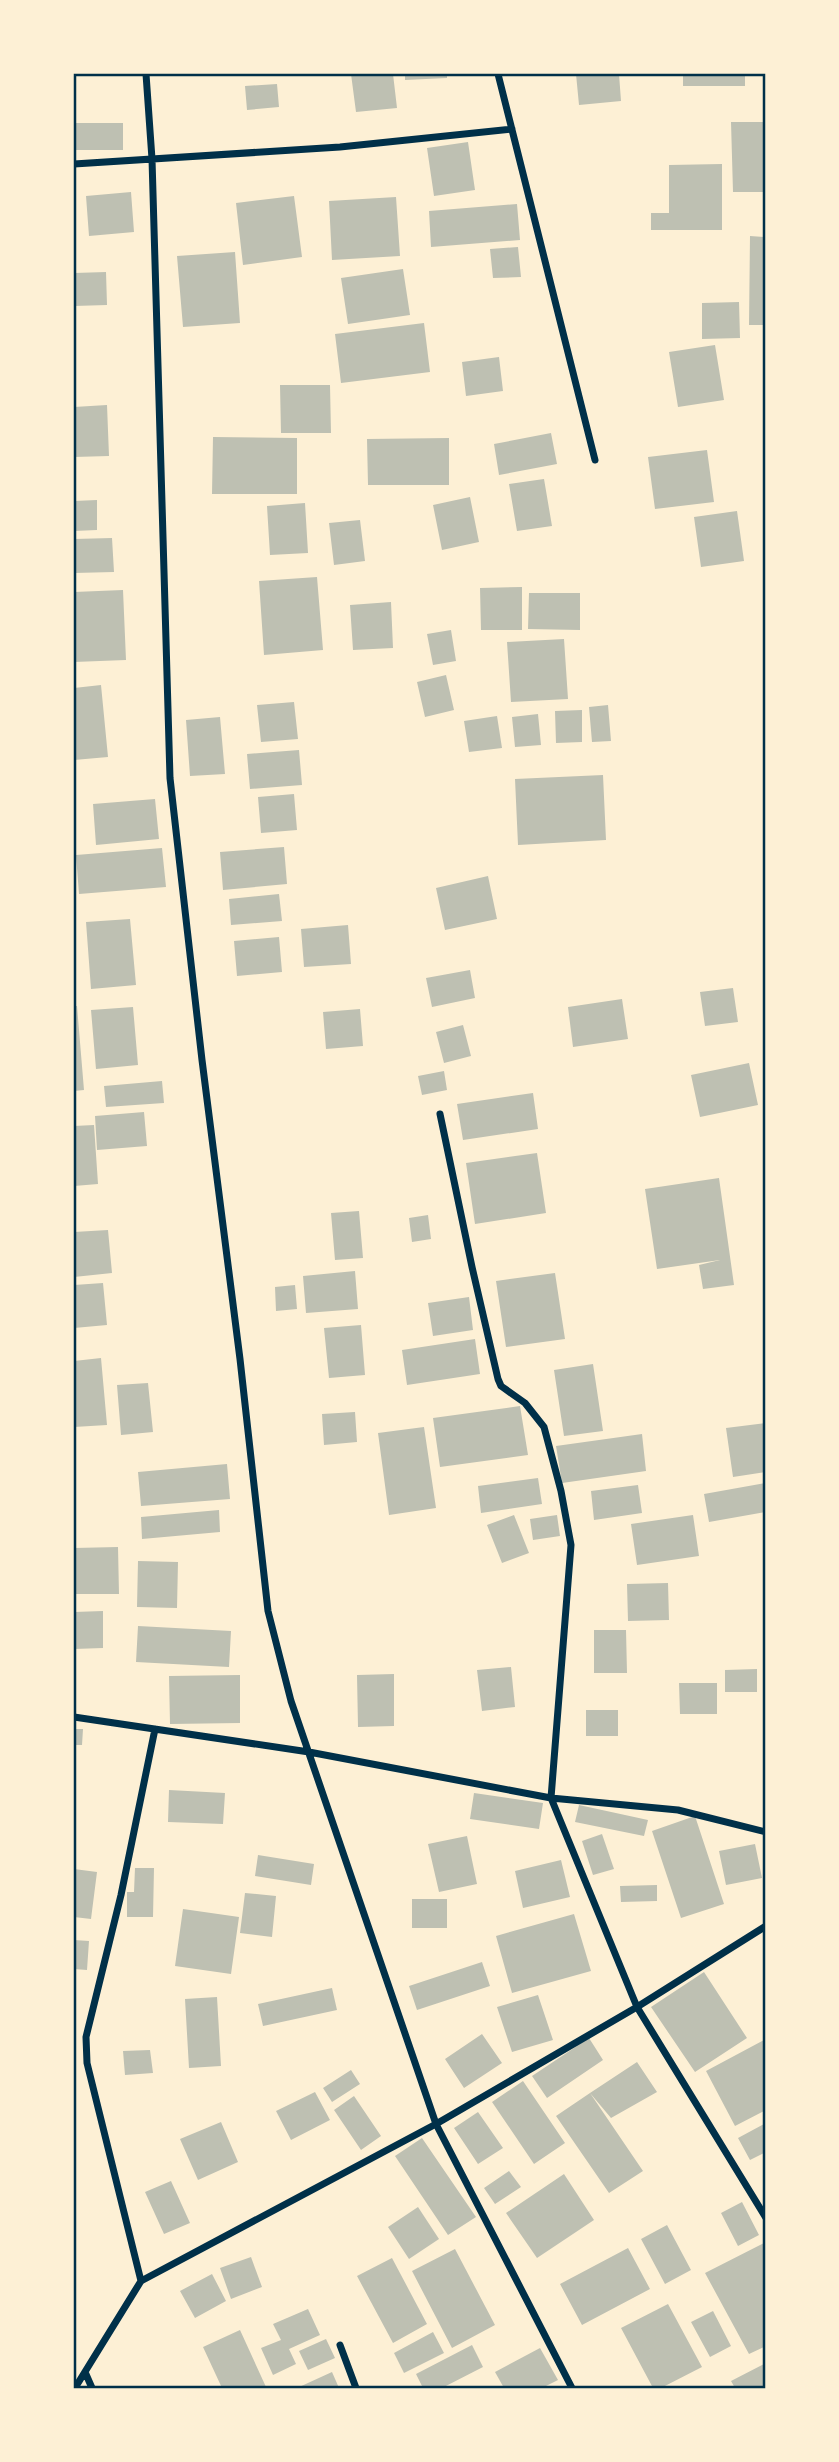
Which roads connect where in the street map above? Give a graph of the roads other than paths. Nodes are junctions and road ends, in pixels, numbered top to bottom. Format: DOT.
graph roads {
  1 [pos="146,74"];
  2 [pos="498,74"];
  3 [pos="512,129"];
  4 [pos="152,159"];
  5 [pos="74,164"];
  6 [pos="595,460"];
  7 [pos="440,1114"];
  8 [pos="74,1717"];
  9 [pos="155,1729"];
  10 [pos="309,1752"];
  11 [pos="551,1798"];
  12 [pos="765,1832"];
  13 [pos="765,1926"];
  14 [pos="638,2007"];
  15 [pos="436,2124"];
  16 [pos="765,2218"];
  17 [pos="141,2281"];
  18 [pos="340,2345"];
  19 [pos="85,2372"];
  20 [pos="75,2389"];
  21 [pos="92,2389"];
  22 [pos="356,2389"];
  23 [pos="572,2389"];
  1 -- 4 [label="street"];
  2 -- 3 [label="street"];
  3 -- 4 [label="street"];
  3 -- 6 [label="street"];
  4 -- 5 [label="street"];
  4 -- 10 [label="street"];
  7 -- 11 [label="street"];
  8 -- 9 [label="street"];
  9 -- 10 [label="street"];
  9 -- 17 [label="street"];
  10 -- 11 [label="street"];
  10 -- 15 [label="street"];
  11 -- 12 [label="street"];
  11 -- 14 [label="street"];
  13 -- 14 [label="street"];
  14 -- 15 [label="street"];
  14 -- 16 [label="street"];
  15 -- 17 [label="street"];
  15 -- 23 [label="street"];
  17 -- 19 [label="street"];
  18 -- 22 [label="street"];
  19 -- 20 [label="street"];
  19 -- 21 [label="street"];
}
